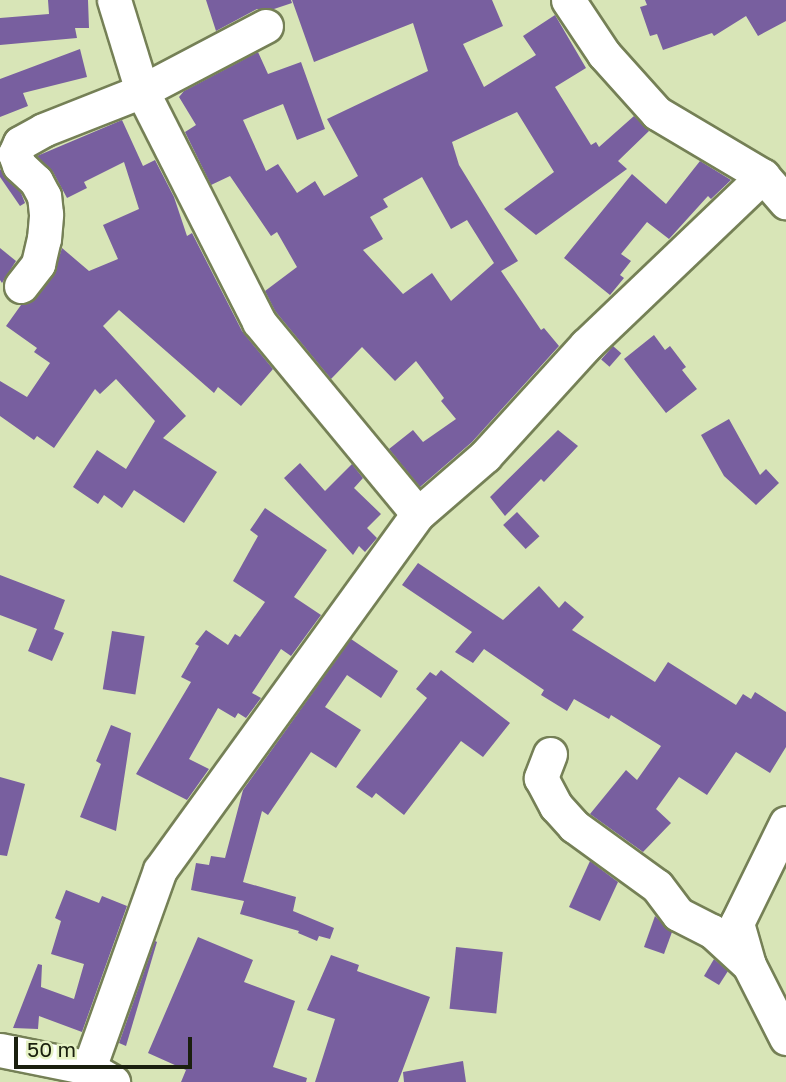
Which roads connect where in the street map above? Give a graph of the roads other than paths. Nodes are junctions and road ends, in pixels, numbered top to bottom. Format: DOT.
graph roads {
  1 [pos="114,0"];
  2 [pos="568,0"];
  3 [pos="266,26"];
  4 [pos="142,91"];
  5 [pos="763,176"];
  6 [pos="786,202"];
  7 [pos="20,286"];
  8 [pos="418,514"];
  9 [pos="550,754"];
  10 [pos="786,823"];
  11 [pos="749,965"];
  12 [pos="786,1038"];
  13 [pos="0,1050"];
  14 [pos="101,1075"];
  1 -- 4 [label="street"];
  2 -- 5 [label="street"];
  3 -- 4 [label="street"];
  4 -- 7 [label="street"];
  4 -- 8 [label="street"];
  5 -- 6 [label="street"];
  5 -- 8 [label="street"];
  8 -- 14 [label="street"];
  9 -- 11 [label="street"];
  10 -- 11 [label="street"];
  11 -- 12 [label="street"];
  13 -- 14 [label="street"];
}
